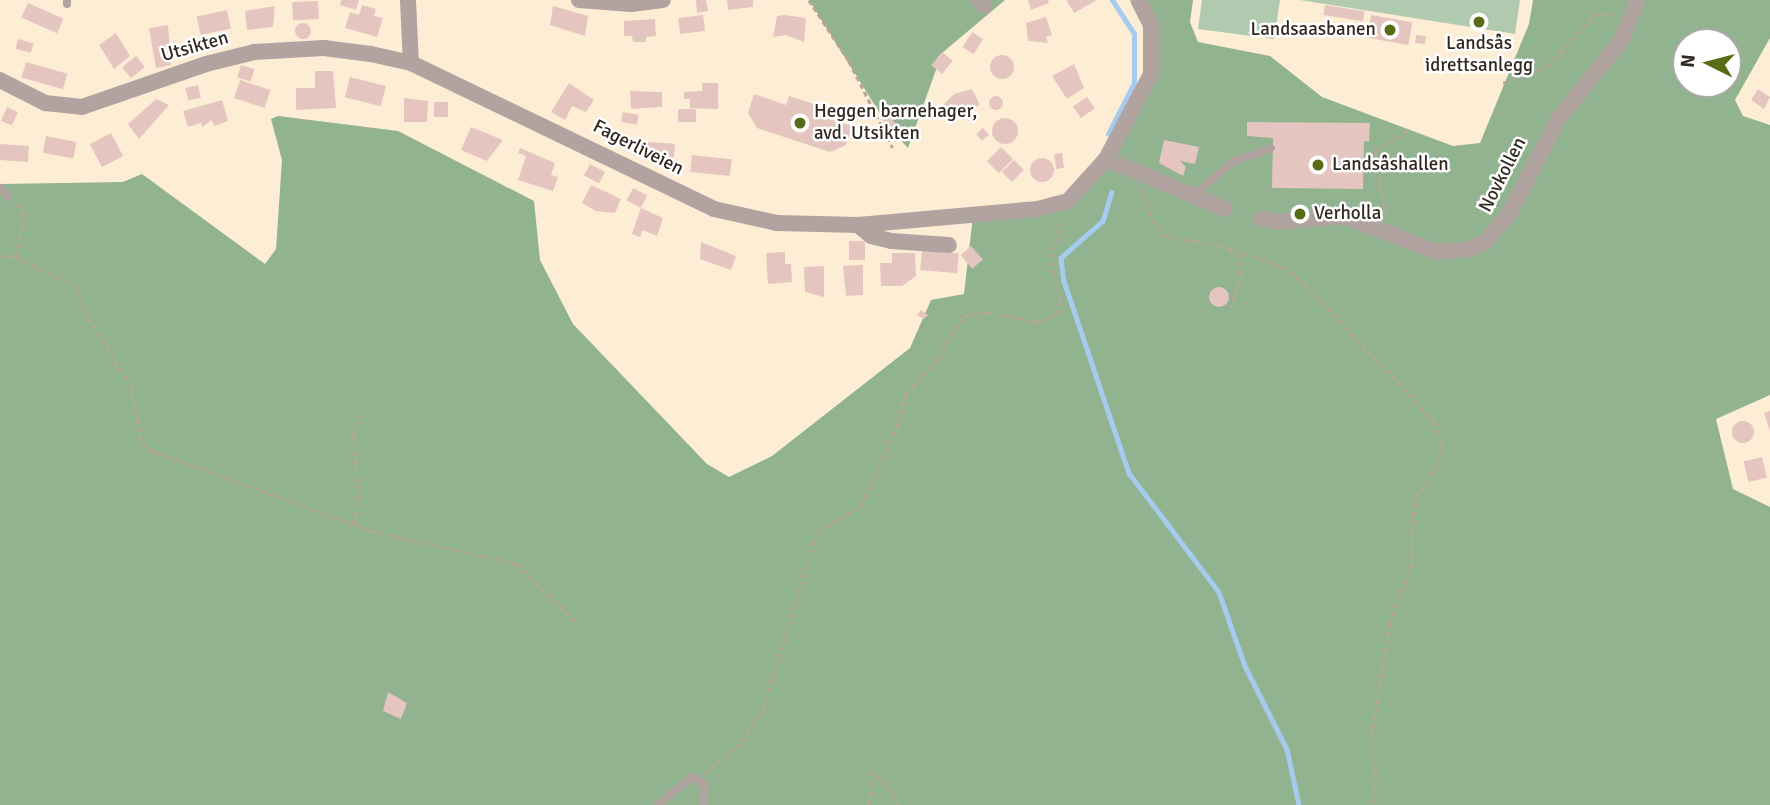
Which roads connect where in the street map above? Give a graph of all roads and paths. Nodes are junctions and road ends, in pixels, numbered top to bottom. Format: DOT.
graph roads {
  1 [pos="408,0"];
  2 [pos="579,0"];
  3 [pos="663,0"];
  4 [pos="809,0"];
  5 [pos="1138,0"];
  6 [pos="1638,0"];
  7 [pos="1630,22"];
  8 [pos="411,63"];
  9 [pos="0,80"];
  10 [pos="1503,83"];
  11 [pos="1408,130"];
  12 [pos="893,148"];
  13 [pos="1270,148"];
  14 [pos="1106,159"];
  15 [pos="1138,173"];
  16 [pos="0,188"];
  17 [pos="9,197"];
  18 [pos="1192,197"];
  19 [pos="1068,201"];
  20 [pos="1224,209"];
  21 [pos="1261,219"];
  22 [pos="858,225"];
  23 [pos="1388,234"];
  24 [pos="948,245"];
  25 [pos="1228,248"];
  26 [pos="0,256"];
  27 [pos="16,257"];
  28 [pos="1231,307"];
  29 [pos="362,410"];
  30 [pos="355,525"];
  31 [pos="579,625"];
  32 [pos="699,778"];
  33 [pos="657,805"];
  34 [pos="703,805"];
  35 [pos="869,805"];
  36 [pos="899,805"];
  37 [pos="1374,805"];
  1 -- 8 [label="street"];
  2 -- 3 [label="street"];
  4 -- 12 [label="path"];
  5 -- 14 [label="street"];
  6 -- 7 [label="street, Novkollen"];
  7 -- 10 [label="path"];
  7 -- 23 [label="street, Novkollen"];
  8 -- 9 [label="street, Utsikten"];
  8 -- 22 [label="street, Fagerliveien"];
  11 -- 23 [label="path"];
  13 -- 18 [label="lane"];
  14 -- 15 [label="street"];
  14 -- 19 [label="street"];
  15 -- 18 [label="street"];
  15 -- 25 [label="path"];
  16 -- 17 [label="lane"];
  17 -- 27 [label="path"];
  18 -- 20 [label="street"];
  19 -- 22 [label="street, Fagerliveien"];
  19 -- 32 [label="path"];
  21 -- 23 [label="street, Novkollen"];
  22 -- 24 [label="street, Fagerliveien"];
  25 -- 28 [label="path"];
  25 -- 37 [label="path"];
  26 -- 27 [label="path"];
  27 -- 30 [label="path"];
  29 -- 30 [label="path"];
  30 -- 31 [label="path"];
  32 -- 33 [label="lane"];
  32 -- 34 [label="lane"];
  35 -- 36 [label="path"];
}
